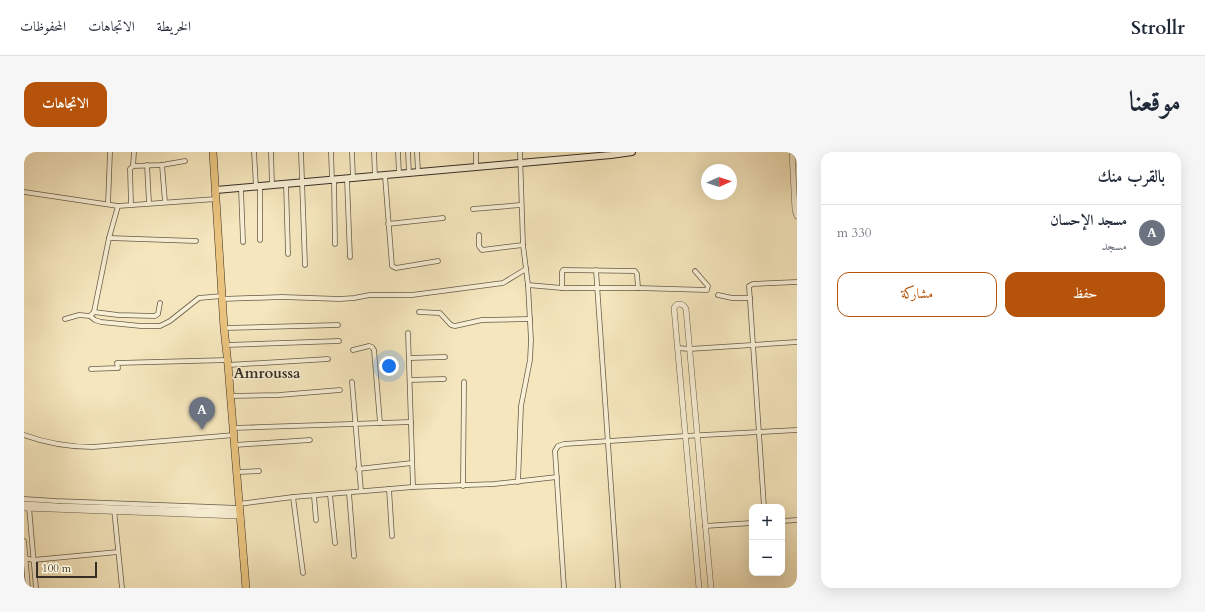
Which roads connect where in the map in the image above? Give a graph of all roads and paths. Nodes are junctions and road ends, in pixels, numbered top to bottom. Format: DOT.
graph roads {
  1 [pos="110,152"];
  2 [pos="134,152"];
  3 [pos="213,152"];
  4 [pos="254,152"];
  5 [pos="270,152"];
  6 [pos="301,152"];
  7 [pos="331,152"];
  8 [pos="352,152"];
  9 [pos="374,152"];
  10 [pos="398,152"];
  11 [pos="408,152"];
  12 [pos="417,152"];
  13 [pos="476,152"];
  14 [pos="520,152"];
  15 [pos="632,152"];
  16 [pos="792,152"];
  17 [pos="185,161"];
  18 [pos="521,164"];
  19 [pos="147,165"];
  20 [pos="162,165"];
  21 [pos="133,166"];
  22 [pos="476,168"];
  23 [pos="418,172"];
  24 [pos="409,173"];
  25 [pos="399,174"];
  26 [pos="386,176"];
  27 [pos="375,177"];
  28 [pos="350,179"];
  29 [pos="333,181"];
  30 [pos="302,183"];
  31 [pos="286,184"];
  32 [pos="272,186"];
  33 [pos="258,187"];
  34 [pos="240,189"];
  35 [pos="216,190"];
  36 [pos="24,192"];
  37 [pos="217,199"];
  38 [pos="165,202"];
  39 [pos="149,203"];
  40 [pos="108,204"];
  41 [pos="131,204"];
  42 [pos="521,205"];
  43 [pos="118,206"];
  44 [pos="473,209"];
  45 [pos="797,216"];
  46 [pos="443,218"];
  47 [pos="388,224"];
  48 [pos="479,235"];
  49 [pos="109,238"];
  50 [pos="260,240"];
  51 [pos="196,241"];
  52 [pos="243,242"];
  53 [pos="335,244"];
  54 [pos="523,245"];
  55 [pos="288,254"];
  56 [pos="350,257"];
  57 [pos="438,261"];
  58 [pos="305,265"];
  59 [pos="526,269"];
  60 [pos="596,270"];
  61 [pos="695,270"];
  62 [pos="797,282"];
  63 [pos="528,285"];
  64 [pos="562,288"];
  65 [pos="638,288"];
  66 [pos="597,289"];
  67 [pos="718,295"];
  68 [pos="222,298"];
  69 [pos="750,298"];
  70 [pos="160,303"];
  71 [pos="94,312"];
  72 [pos="419,312"];
  73 [pos="90,316"];
  74 [pos="65,319"];
  75 [pos="530,319"];
  76 [pos="338,325"];
  77 [pos="224,328"];
  78 [pos="408,332"];
  79 [pos="339,341"];
  80 [pos="797,342"];
  81 [pos="226,345"];
  82 [pos="754,345"];
  83 [pos="678,348"];
  84 [pos="689,349"];
  85 [pos="353,350"];
  86 [pos="445,357"];
  87 [pos="328,358"];
  88 [pos="409,358"];
  89 [pos="228,362"];
  90 [pos="91,369"];
  91 [pos="444,379"];
  92 [pos="410,380"];
  93 [pos="352,382"];
  94 [pos="464,382"];
  95 [pos="340,390"];
  96 [pos="230,396"];
  97 [pos="411,422"];
  98 [pos="380,423"];
  99 [pos="355,424"];
  100 [pos="797,430"];
  101 [pos="234,431"];
  102 [pos="759,432"];
  103 [pos="24,435"];
  104 [pos="697,435"];
  105 [pos="686,436"];
  106 [pos="310,440"];
  107 [pos="609,441"];
  108 [pos="234,445"];
  109 [pos="412,463"];
  110 [pos="358,468"];
  111 [pos="259,471"];
  112 [pos="237,472"];
  113 [pos="557,477"];
  114 [pos="518,482"];
  115 [pos="463,486"];
  116 [pos="413,487"];
  117 [pos="389,489"];
  118 [pos="361,491"];
  119 [pos="349,493"];
  120 [pos="330,495"];
  121 [pos="314,496"];
  122 [pos="293,498"];
  123 [pos="24,499"];
  124 [pos="764,504"];
  125 [pos="26,506"];
  126 [pos="114,510"];
  127 [pos="239,510"];
  128 [pos="316,520"];
  129 [pos="797,520"];
  130 [pos="785,521"];
  131 [pos="749,522"];
  132 [pos="705,526"];
  133 [pos="392,536"];
  134 [pos="24,541"];
  135 [pos="335,543"];
  136 [pos="118,552"];
  137 [pos="354,556"];
  138 [pos="25,558"];
  139 [pos="33,560"];
  140 [pos="303,573"];
  141 [pos="28,588"];
  142 [pos="36,588"];
  143 [pos="122,588"];
  144 [pos="246,588"];
  145 [pos="564,588"];
  146 [pos="618,588"];
  147 [pos="699,588"];
  148 [pos="711,588"];
  1 -- 40 [label="street"];
  2 -- 21 [label="street"];
  3 -- 35 [label="main road"];
  4 -- 33 [label="street"];
  5 -- 32 [label="street"];
  6 -- 30 [label="street"];
  7 -- 29 [label="street"];
  8 -- 28 [label="street"];
  9 -- 27 [label="street"];
  10 -- 25 [label="street"];
  11 -- 24 [label="street"];
  12 -- 23 [label="street"];
  13 -- 22 [label="street"];
  14 -- 18 [label="street"];
  15 -- 18 [label="main road"];
  16 -- 45 [label="street"];
  17 -- 20 [label="street"];
  18 -- 22 [label="main road"];
  18 -- 42 [label="street"];
  19 -- 20 [label="street"];
  19 -- 21 [label="street"];
  19 -- 39 [label="street"];
  20 -- 38 [label="street"];
  21 -- 41 [label="street"];
  22 -- 23 [label="main road"];
  23 -- 24 [label="main road"];
  24 -- 25 [label="main road"];
  25 -- 26 [label="main road"];
  26 -- 27 [label="main road"];
  26 -- 47 [label="street"];
  27 -- 28 [label="main road"];
  28 -- 29 [label="main road"];
  28 -- 56 [label="street"];
  29 -- 30 [label="main road"];
  29 -- 53 [label="street"];
  30 -- 31 [label="main road"];
  30 -- 58 [label="street"];
  31 -- 32 [label="main road"];
  31 -- 55 [label="street"];
  32 -- 33 [label="main road"];
  33 -- 34 [label="main road"];
  33 -- 50 [label="street"];
  34 -- 35 [label="main road"];
  34 -- 52 [label="street"];
  35 -- 37 [label="main road"];
  36 -- 40 [label="street"];
  37 -- 38 [label="street"];
  37 -- 68 [label="main road"];
  38 -- 39 [label="street"];
  39 -- 41 [label="street"];
  40 -- 43 [label="street"];
  41 -- 43 [label="street"];
  42 -- 44 [label="street"];
  42 -- 54 [label="street"];
  43 -- 49 [label="street"];
  46 -- 47 [label="street"];
  47 -- 57 [label="street"];
  48 -- 54 [label="street"];
  49 -- 51 [label="street"];
  49 -- 71 [label="street"];
  54 -- 59 [label="street"];
  59 -- 63 [label="street"];
  59 -- 68 [label="street"];
  60 -- 64 [label="street"];
  60 -- 65 [label="street"];
  60 -- 66 [label="street"];
  61 -- 65 [label="street"];
  62 -- 69 [label="street"];
  63 -- 64 [label="street"];
  63 -- 75 [label="street"];
  64 -- 66 [label="street"];
  65 -- 66 [label="street"];
  66 -- 107 [label="street"];
  67 -- 69 [label="street"];
  68 -- 73 [label="street"];
  68 -- 77 [label="main road"];
  69 -- 82 [label="street"];
  70 -- 71 [label="street"];
  71 -- 73 [label="street"];
  72 -- 75 [label="street"];
  73 -- 74 [label="street"];
  75 -- 114 [label="street"];
  76 -- 77 [label="street"];
  77 -- 81 [label="main road"];
  78 -- 88 [label="street"];
  79 -- 81 [label="street"];
  80 -- 82 [label="street"];
  81 -- 89 [label="main road"];
  82 -- 84 [label="street"];
  82 -- 102 [label="street"];
  83 -- 84 [label="street"];
  83 -- 84 [label="street"];
  83 -- 105 [label="street"];
  84 -- 104 [label="street"];
  85 -- 98 [label="street"];
  86 -- 88 [label="street"];
  87 -- 89 [label="street"];
  88 -- 92 [label="street"];
  89 -- 90 [label="street"];
  89 -- 96 [label="main road"];
  91 -- 92 [label="street"];
  92 -- 97 [label="street"];
  93 -- 99 [label="street"];
  94 -- 115 [label="street"];
  95 -- 96 [label="street"];
  96 -- 101 [label="main road"];
  97 -- 98 [label="street"];
  97 -- 109 [label="street"];
  98 -- 99 [label="street"];
  99 -- 101 [label="street"];
  99 -- 110 [label="street"];
  100 -- 102 [label="street"];
  101 -- 103 [label="street"];
  101 -- 108 [label="main road"];
  102 -- 104 [label="street"];
  102 -- 124 [label="street"];
  104 -- 105 [label="street"];
  104 -- 132 [label="street"];
  105 -- 107 [label="street"];
  105 -- 147 [label="street"];
  106 -- 108 [label="street"];
  107 -- 113 [label="street"];
  107 -- 146 [label="street"];
  108 -- 112 [label="main road"];
  109 -- 110 [label="street"];
  109 -- 116 [label="street"];
  110 -- 118 [label="street"];
  111 -- 112 [label="street"];
  112 -- 127 [label="main road"];
  113 -- 114 [label="street"];
  113 -- 145 [label="street"];
  114 -- 115 [label="street"];
  115 -- 116 [label="street"];
  116 -- 117 [label="street"];
  117 -- 118 [label="street"];
  117 -- 133 [label="street"];
  118 -- 119 [label="street"];
  119 -- 120 [label="street"];
  119 -- 137 [label="street"];
  120 -- 121 [label="street"];
  120 -- 135 [label="street"];
  121 -- 122 [label="street"];
  121 -- 128 [label="street"];
  122 -- 127 [label="street"];
  122 -- 140 [label="street"];
  123 -- 127 [label="street"];
  125 -- 126 [label="street"];
  125 -- 139 [label="street"];
  126 -- 127 [label="street"];
  126 -- 136 [label="street"];
  127 -- 144 [label="main road"];
  129 -- 130 [label="street"];
  131 -- 132 [label="street"];
  132 -- 148 [label="street"];
  134 -- 138 [label="street"];
  136 -- 139 [label="street"];
  136 -- 143 [label="street"];
  138 -- 139 [label="street"];
  138 -- 141 [label="street"];
  139 -- 142 [label="street"];
}
